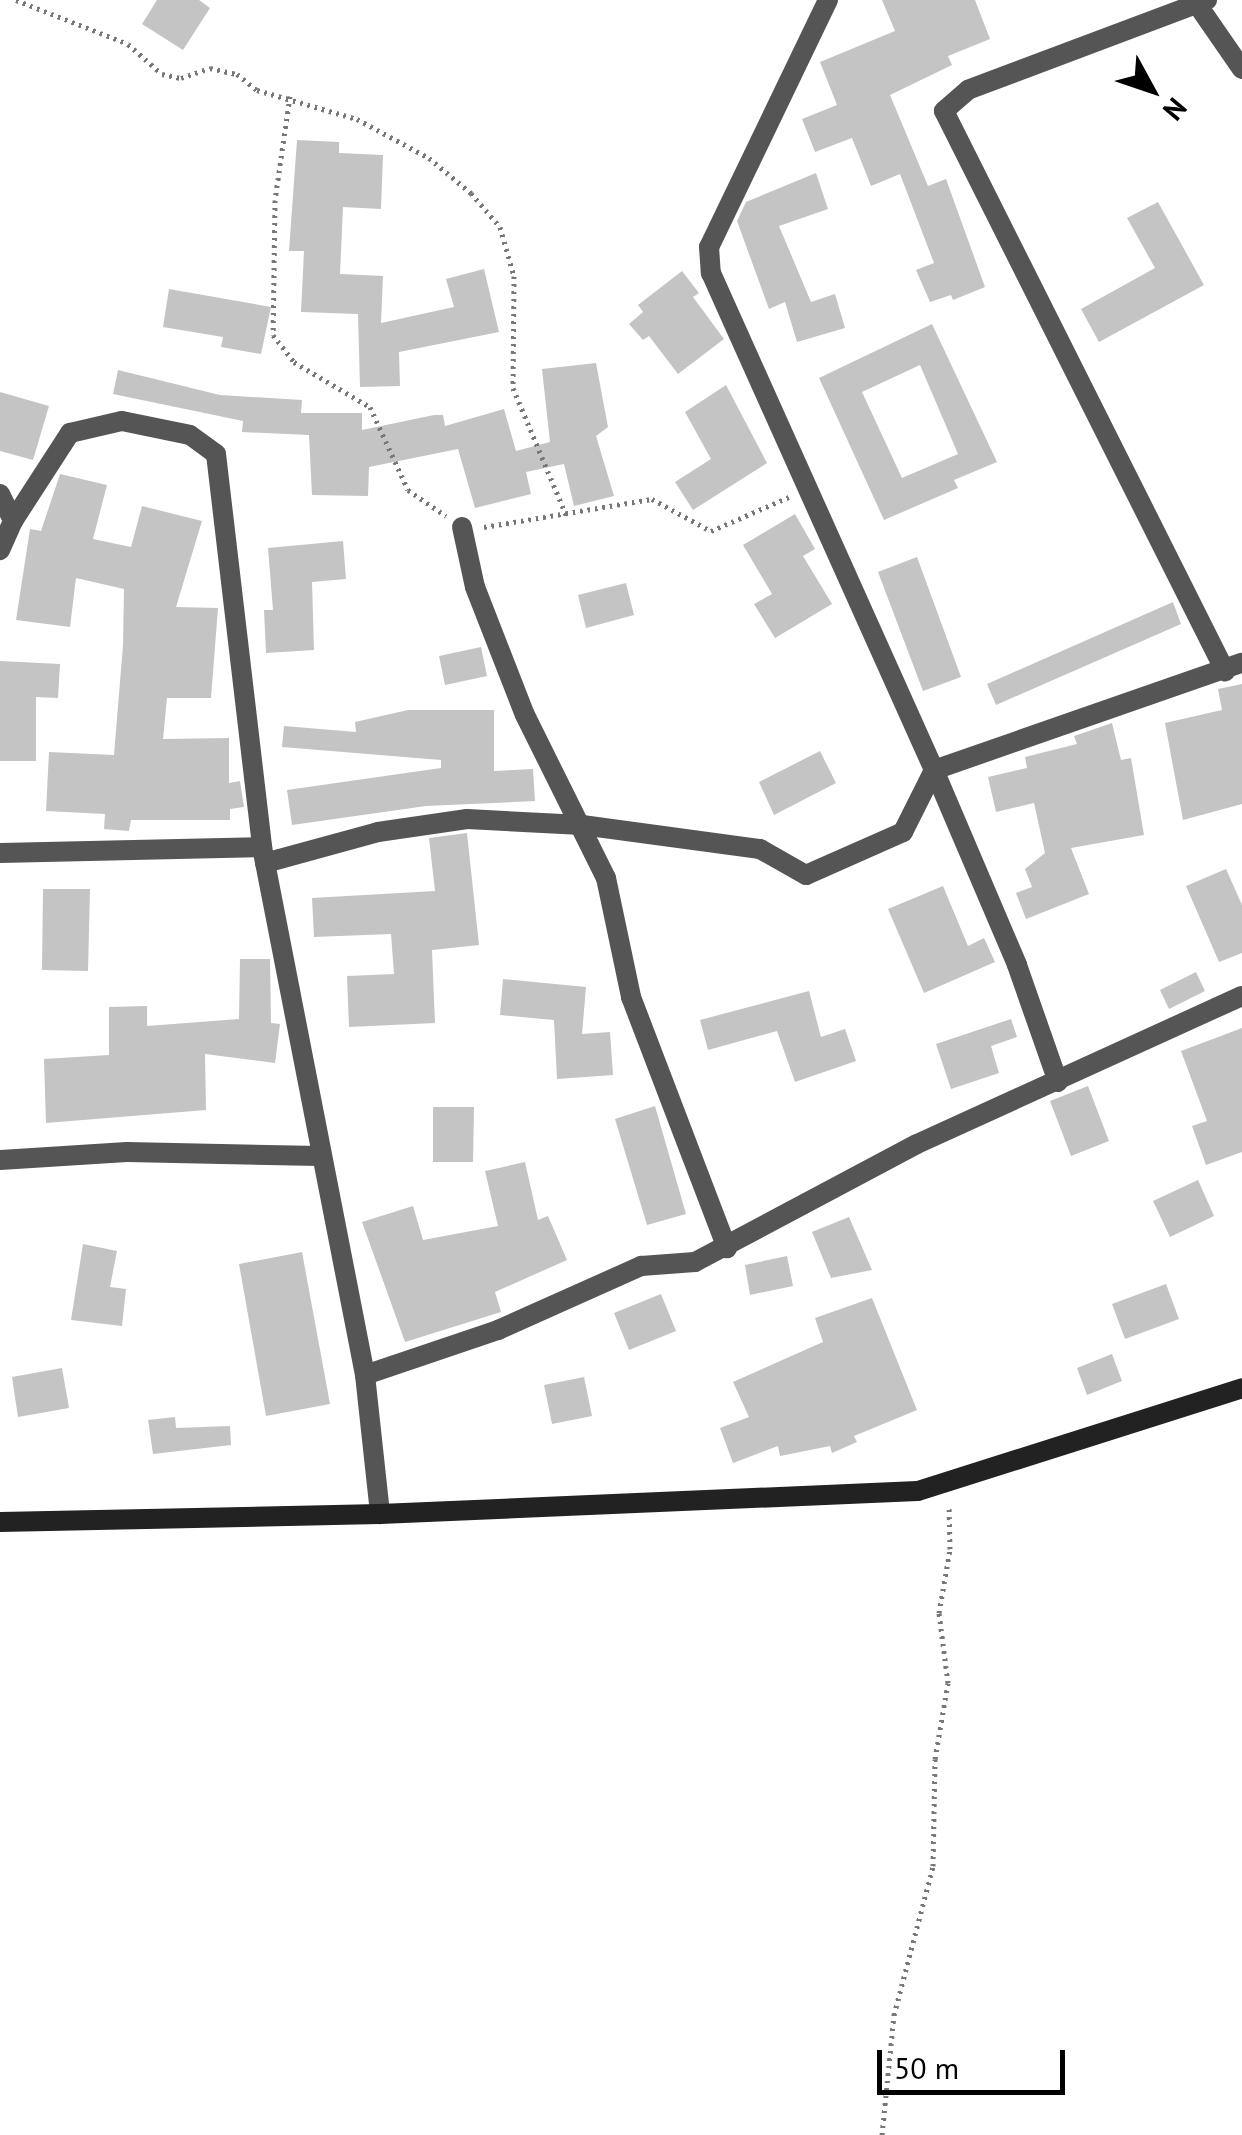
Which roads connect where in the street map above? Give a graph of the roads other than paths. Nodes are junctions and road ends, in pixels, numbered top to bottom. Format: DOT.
graph roads {
  1 [pos="828,0"];
  2 [pos="1202,2"];
  3 [pos="1242,70"];
  4 [pos="0,494"];
  5 [pos="13,521"];
  6 [pos="462,527"];
  7 [pos="0,550"];
  8 [pos="1233,667"];
  9 [pos="934,770"];
  10 [pos="582,825"];
  11 [pos="0,853"];
  12 [pos="264,855"];
  13 [pos="1242,996"];
  14 [pos="1058,1082"];
  15 [pos="319,1156"];
  16 [pos="0,1160"];
  17 [pos="727,1248"];
  18 [pos="364,1375"];
  19 [pos="1242,1388"];
  20 [pos="380,1514"];
  21 [pos="0,1522"];
  1 -- 9 [label="street"];
  2 -- 3 [label="street"];
  2 -- 8 [label="street"];
  4 -- 5 [label="street"];
  5 -- 7 [label="street"];
  5 -- 12 [label="street"];
  6 -- 10 [label="street"];
  8 -- 9 [label="street"];
  9 -- 10 [label="street"];
  9 -- 14 [label="street"];
  10 -- 12 [label="street"];
  10 -- 17 [label="street"];
  11 -- 12 [label="street"];
  12 -- 15 [label="street"];
  13 -- 14 [label="street"];
  14 -- 17 [label="street"];
  15 -- 16 [label="street"];
  15 -- 18 [label="street"];
  17 -- 18 [label="street"];
  18 -- 20 [label="street"];
  19 -- 20 [label="street"];
  20 -- 21 [label="street"];
}
